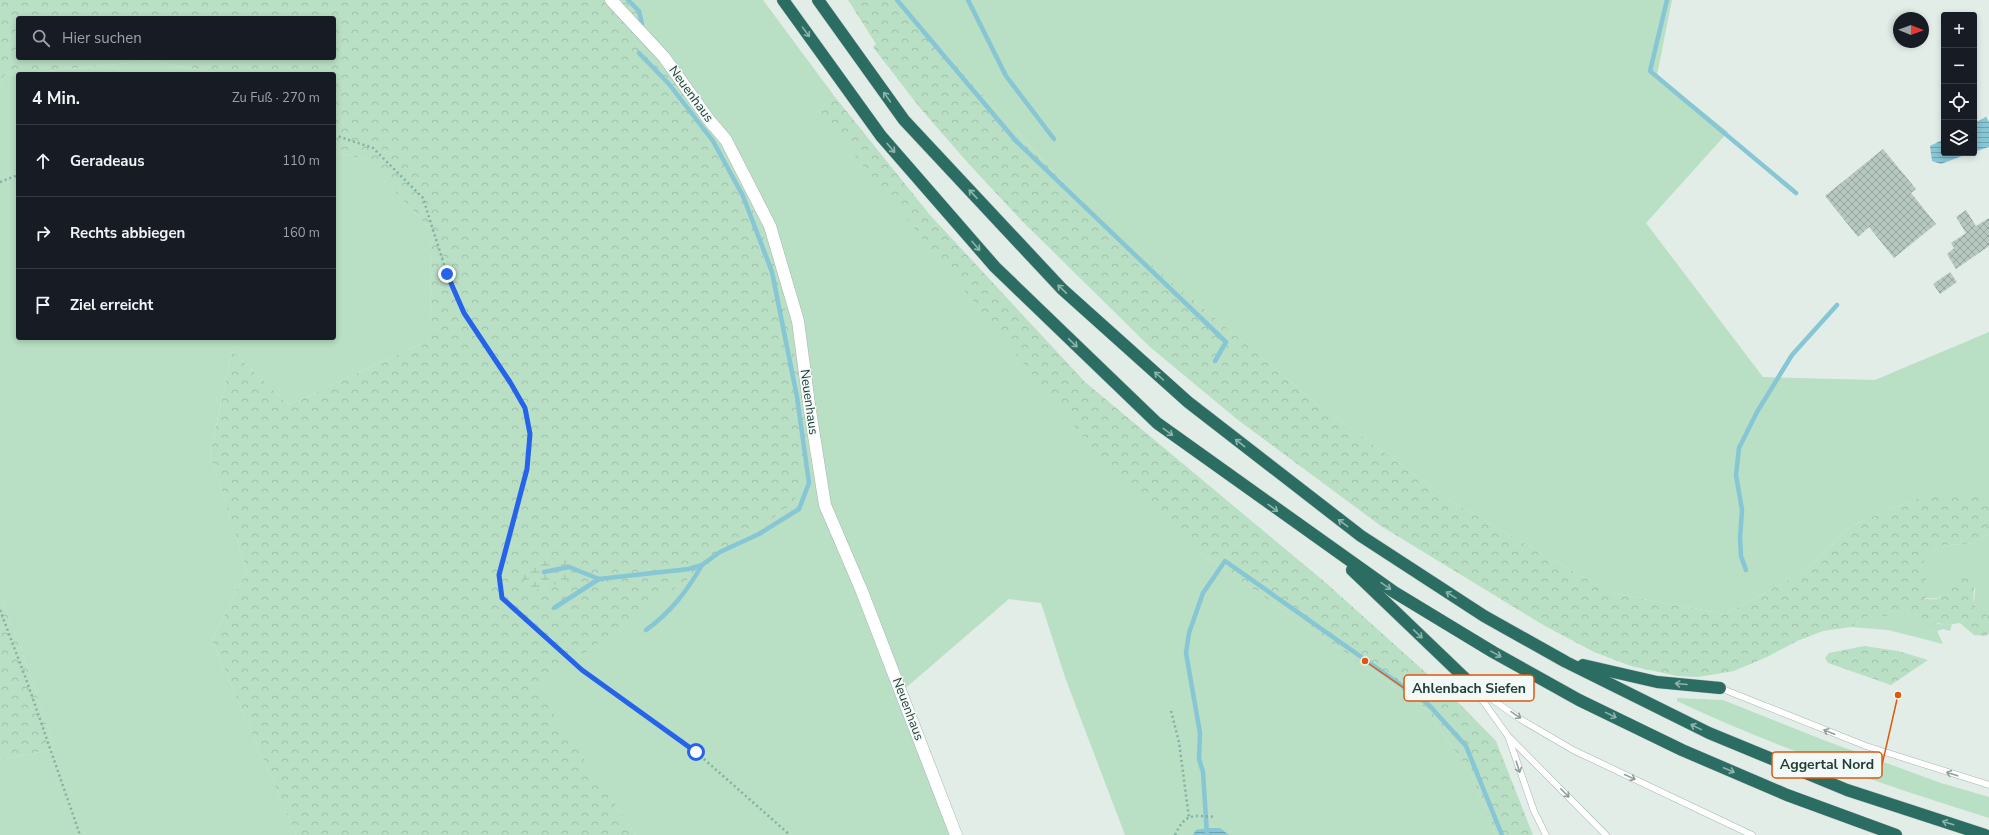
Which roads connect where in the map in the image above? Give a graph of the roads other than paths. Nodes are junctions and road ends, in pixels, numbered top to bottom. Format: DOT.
graph roads {
  1 [pos="612,0"];
  2 [pos="783,0"];
  3 [pos="818,0"];
  4 [pos="1330,548"];
  5 [pos="1566,662"];
  6 [pos="1472,685"];
  7 [pos="1720,688"];
  8 [pos="1508,736"];
  9 [pos="1989,785"];
  10 [pos="956,835"];
  11 [pos="1546,835"];
  12 [pos="1606,835"];
  13 [pos="1752,835"];
  14 [pos="1896,835"];
  15 [pos="1985,835"];
  1 -- 10 [label="street, Neuenhaus"];
  2 -- 4 [label="highway, one-way"];
  5 -- 3 [label="highway, one-way"];
  4 -- 6 [label="highway, one-way"];
  4 -- 14 [label="highway, one-way"];
  7 -- 5 [label="highway, one-way"];
  15 -- 5 [label="highway, one-way"];
  6 -- 8 [label="lane"];
  6 -- 13 [label="lane, one-way"];
  9 -- 7 [label="lane, one-way"];
  8 -- 11 [label="lane, one-way"];
  8 -- 12 [label="lane, one-way"];
}
